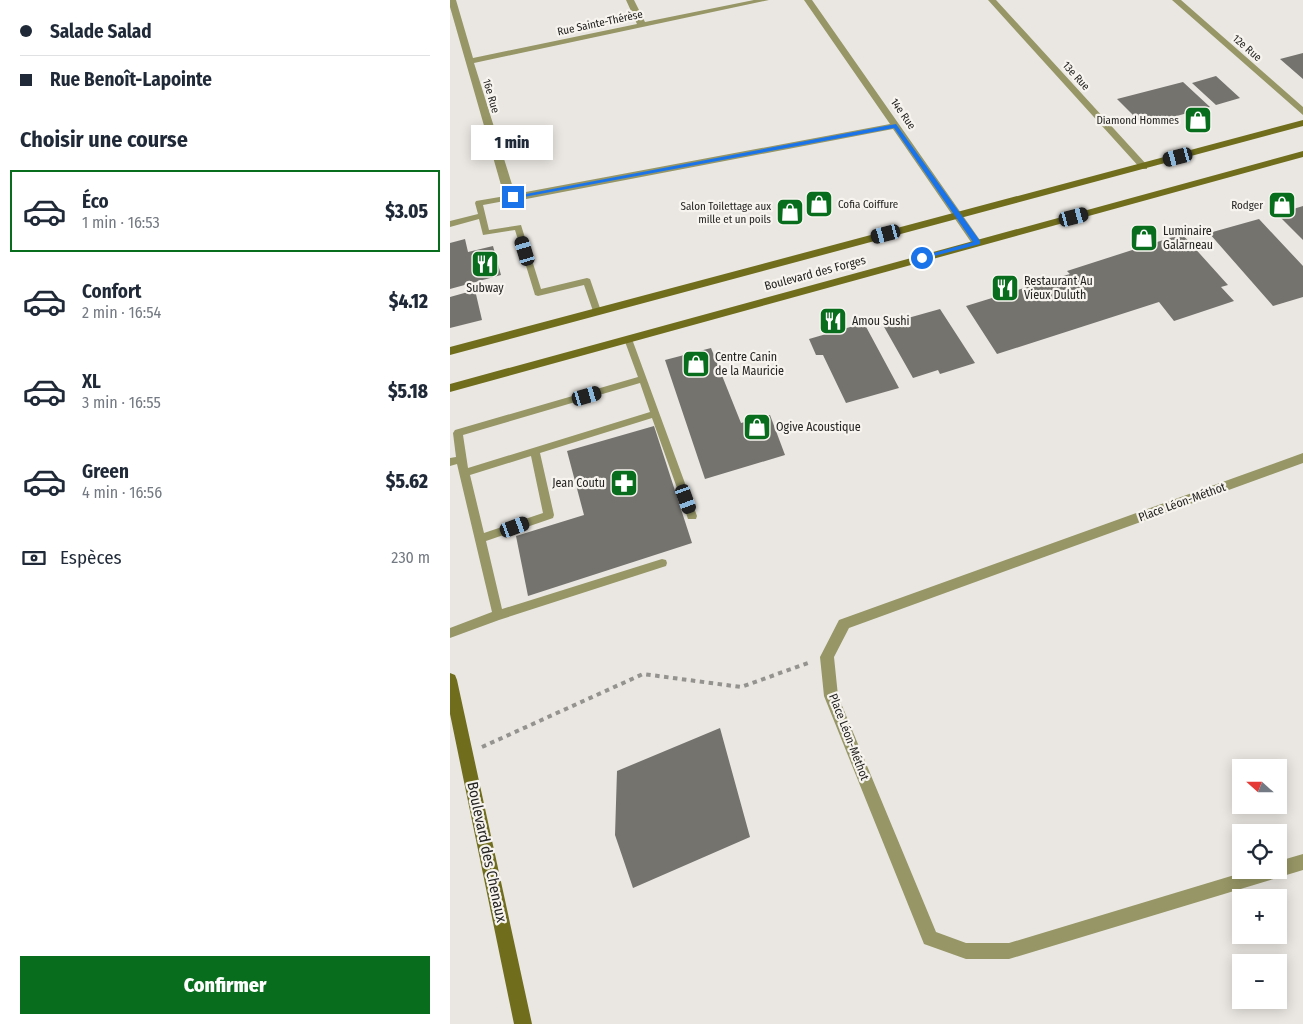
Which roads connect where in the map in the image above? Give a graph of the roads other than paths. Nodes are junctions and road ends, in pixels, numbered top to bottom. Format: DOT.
graph roads {
  1 [pos="452,0"];
  2 [pos="630,0"];
  3 [pos="765,0"];
  4 [pos="808,0"];
  5 [pos="992,0"];
  6 [pos="1176,0"];
  7 [pos="642,25"];
  8 [pos="470,61"];
  9 [pos="1303,112"];
  10 [pos="1303,123"];
  11 [pos="896,126"];
  12 [pos="1303,154"];
  13 [pos="1144,167"];
  14 [pos="512,197"];
  15 [pos="958,215"];
  16 [pos="482,216"];
  17 [pos="450,224"];
  18 [pos="977,243"];
  19 [pos="597,312"];
  20 [pos="628,339"];
  21 [pos="450,351"];
  22 [pos="643,379"];
  23 [pos="450,388"];
  24 [pos="655,414"];
  25 [pos="534,452"];
  26 [pos="1303,458"];
  27 [pos="461,459"];
  28 [pos="450,462"];
  29 [pos="465,473"];
  30 [pos="692,516"];
  31 [pos="480,539"];
  32 [pos="662,563"];
  33 [pos="498,615"];
  34 [pos="450,633"];
  35 [pos="450,680"];
  36 [pos="1303,862"];
  37 [pos="1287,867"];
  38 [pos="1248,879"];
  39 [pos="523,1024"];
  1 -- 8 [label="street, 16e Rue"];
  2 -- 7 [label="street"];
  3 -- 7 [label="street, Rue Sainte-Thérèse"];
  4 -- 11 [label="street, 14e Rue"];
  5 -- 13 [label="street, 13e Rue"];
  6 -- 9 [label="street, 12e Rue"];
  7 -- 8 [label="street, Rue Sainte-Thérèse"];
  8 -- 14 [label="street, 16e Rue"];
  10 -- 13 [label="main road, Boulevard des Forges"];
  11 -- 14 [label="street"];
  11 -- 15 [label="street, 14e Rue"];
  12 -- 18 [label="main road, Boulevard des Forges"];
  13 -- 15 [label="main road, Boulevard des Forges"];
  14 -- 16 [label="lane"];
  15 -- 18 [label="street, 14e Rue"];
  15 -- 19 [label="main road, Boulevard des Forges"];
  16 -- 17 [label="lane"];
  16 -- 19 [label="lane"];
  18 -- 20 [label="main road, Boulevard des Forges"];
  19 -- 21 [label="main road, Boulevard des Forges"];
  20 -- 22 [label="lane"];
  20 -- 23 [label="main road, Boulevard des Forges"];
  22 -- 24 [label="lane"];
  22 -- 27 [label="lane"];
  24 -- 25 [label="lane"];
  24 -- 30 [label="lane"];
  25 -- 29 [label="lane"];
  25 -- 31 [label="lane"];
  26 -- 38 [label="street, Place Léon-Méthot"];
  27 -- 28 [label="lane"];
  27 -- 29 [label="lane"];
  29 -- 31 [label="lane"];
  31 -- 33 [label="lane"];
  32 -- 33 [label="lane"];
  33 -- 34 [label="lane"];
  35 -- 39 [label="main road, Boulevard des Chenaux"];
  36 -- 37 [label="street, Place Léon-Méthot"];
}
